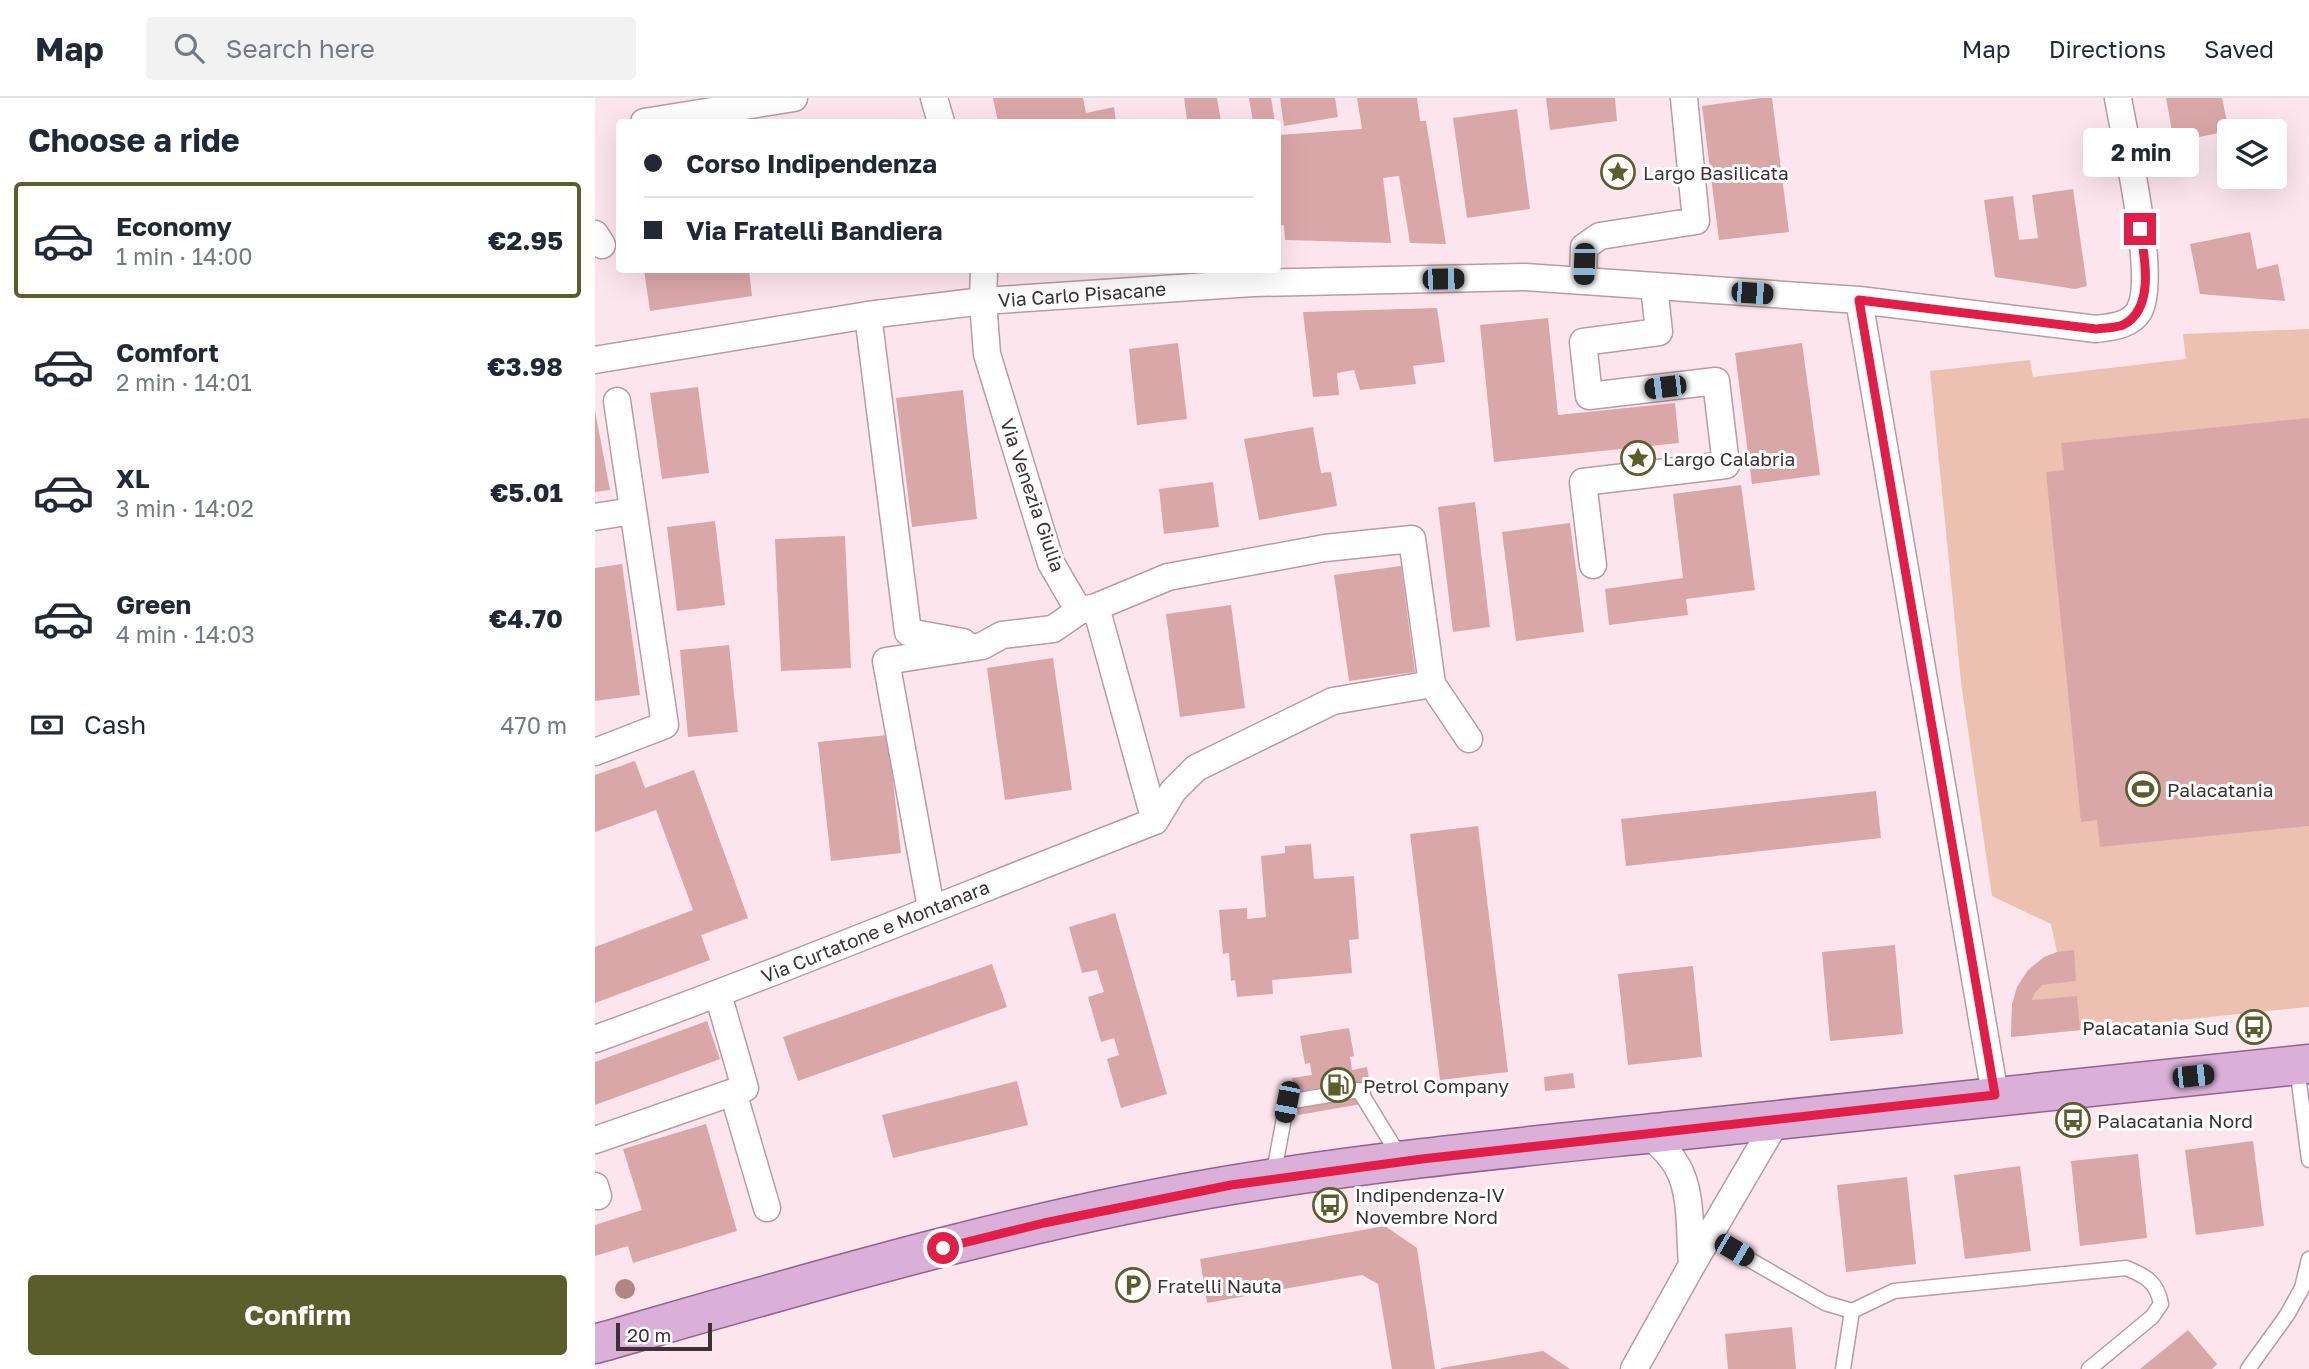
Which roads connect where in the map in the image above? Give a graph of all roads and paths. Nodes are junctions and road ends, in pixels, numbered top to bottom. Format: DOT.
graph roads {
  1 [pos="794,98"];
  2 [pos="934,98"];
  3 [pos="1684,98"];
  4 [pos="2117,98"];
  5 [pos="663,119"];
  6 [pos="940,119"];
  7 [pos="984,273"];
  8 [pos="1583,281"];
  9 [pos="1654,286"];
  10 [pos="1859,300"];
  11 [pos="982,301"];
  12 [pos="868,315"];
  13 [pos="595,360"];
  14 [pos="617,401"];
  15 [pos="633,511"];
  16 [pos="595,517"];
  17 [pos="1593,565"];
  18 [pos="1088,609"];
  19 [pos="982,646"];
  20 [pos="1433,684"];
  21 [pos="1469,739"];
  22 [pos="595,752"];
  23 [pos="1155,821"];
  24 [pos="931,908"];
  25 [pos="718,994"];
  26 [pos="595,1039"];
  27 [pos="2303,1065"];
  28 [pos="739,1090"];
  29 [pos="1995,1095"];
  30 [pos="1777,1120"];
  31 [pos="1648,1134"];
  32 [pos="595,1140"];
  33 [pos="2309,1160"];
  34 [pos="1403,1161"];
  35 [pos="1272,1180"];
  36 [pos="767,1208"];
  37 [pos="1710,1237"];
  38 [pos="2309,1259"];
  39 [pos="1692,1265"];
  40 [pos="1852,1311"];
  41 [pos="595,1345"];
  42 [pos="1634,1369"];
  43 [pos="1843,1369"];
  44 [pos="2089,1369"];
  45 [pos="2248,1369"];
  1 -- 5 [label="street"];
  2 -- 6 [label="street"];
  3 -- 8 [label="street"];
  4 -- 10 [label="street, Via Carlo Pisacane"];
  7 -- 11 [label="street, Via Venezia Giulia"];
  8 -- 9 [label="street, Via Carlo Pisacane"];
  8 -- 11 [label="street, Via Carlo Pisacane"];
  9 -- 10 [label="street, Via Carlo Pisacane"];
  9 -- 17 [label="street"];
  10 -- 29 [label="street"];
  11 -- 12 [label="street, Via Carlo Pisacane"];
  11 -- 18 [label="street, Via Venezia Giulia"];
  12 -- 13 [label="street, Via Carlo Pisacane"];
  12 -- 19 [label="street"];
  14 -- 15 [label="street"];
  15 -- 16 [label="street"];
  15 -- 22 [label="street"];
  18 -- 19 [label="street"];
  18 -- 20 [label="street"];
  18 -- 23 [label="street, Via Venezia Giulia"];
  19 -- 24 [label="street"];
  20 -- 21 [label="street"];
  20 -- 23 [label="street"];
  23 -- 24 [label="street, Via Curtatone e Montanara"];
  24 -- 25 [label="street, Via Curtatone e Montanara"];
  25 -- 26 [label="street, Via Curtatone e Montanara"];
  25 -- 28 [label="street"];
  27 -- 29 [label="main road"];
  27 -- 33 [label="lane"];
  28 -- 32 [label="street"];
  28 -- 36 [label="street"];
  29 -- 30 [label="main road"];
  30 -- 31 [label="main road"];
  30 -- 37 [label="street"];
  31 -- 34 [label="main road"];
  31 -- 39 [label="street"];
  34 -- 35 [label="main road"];
  34 -- 35 [label="lane"];
  35 -- 41 [label="main road"];
  37 -- 39 [label="street"];
  37 -- 40 [label="lane"];
  38 -- 45 [label="lane"];
  39 -- 42 [label="street"];
  40 -- 43 [label="lane"];
  40 -- 44 [label="lane"];
}
